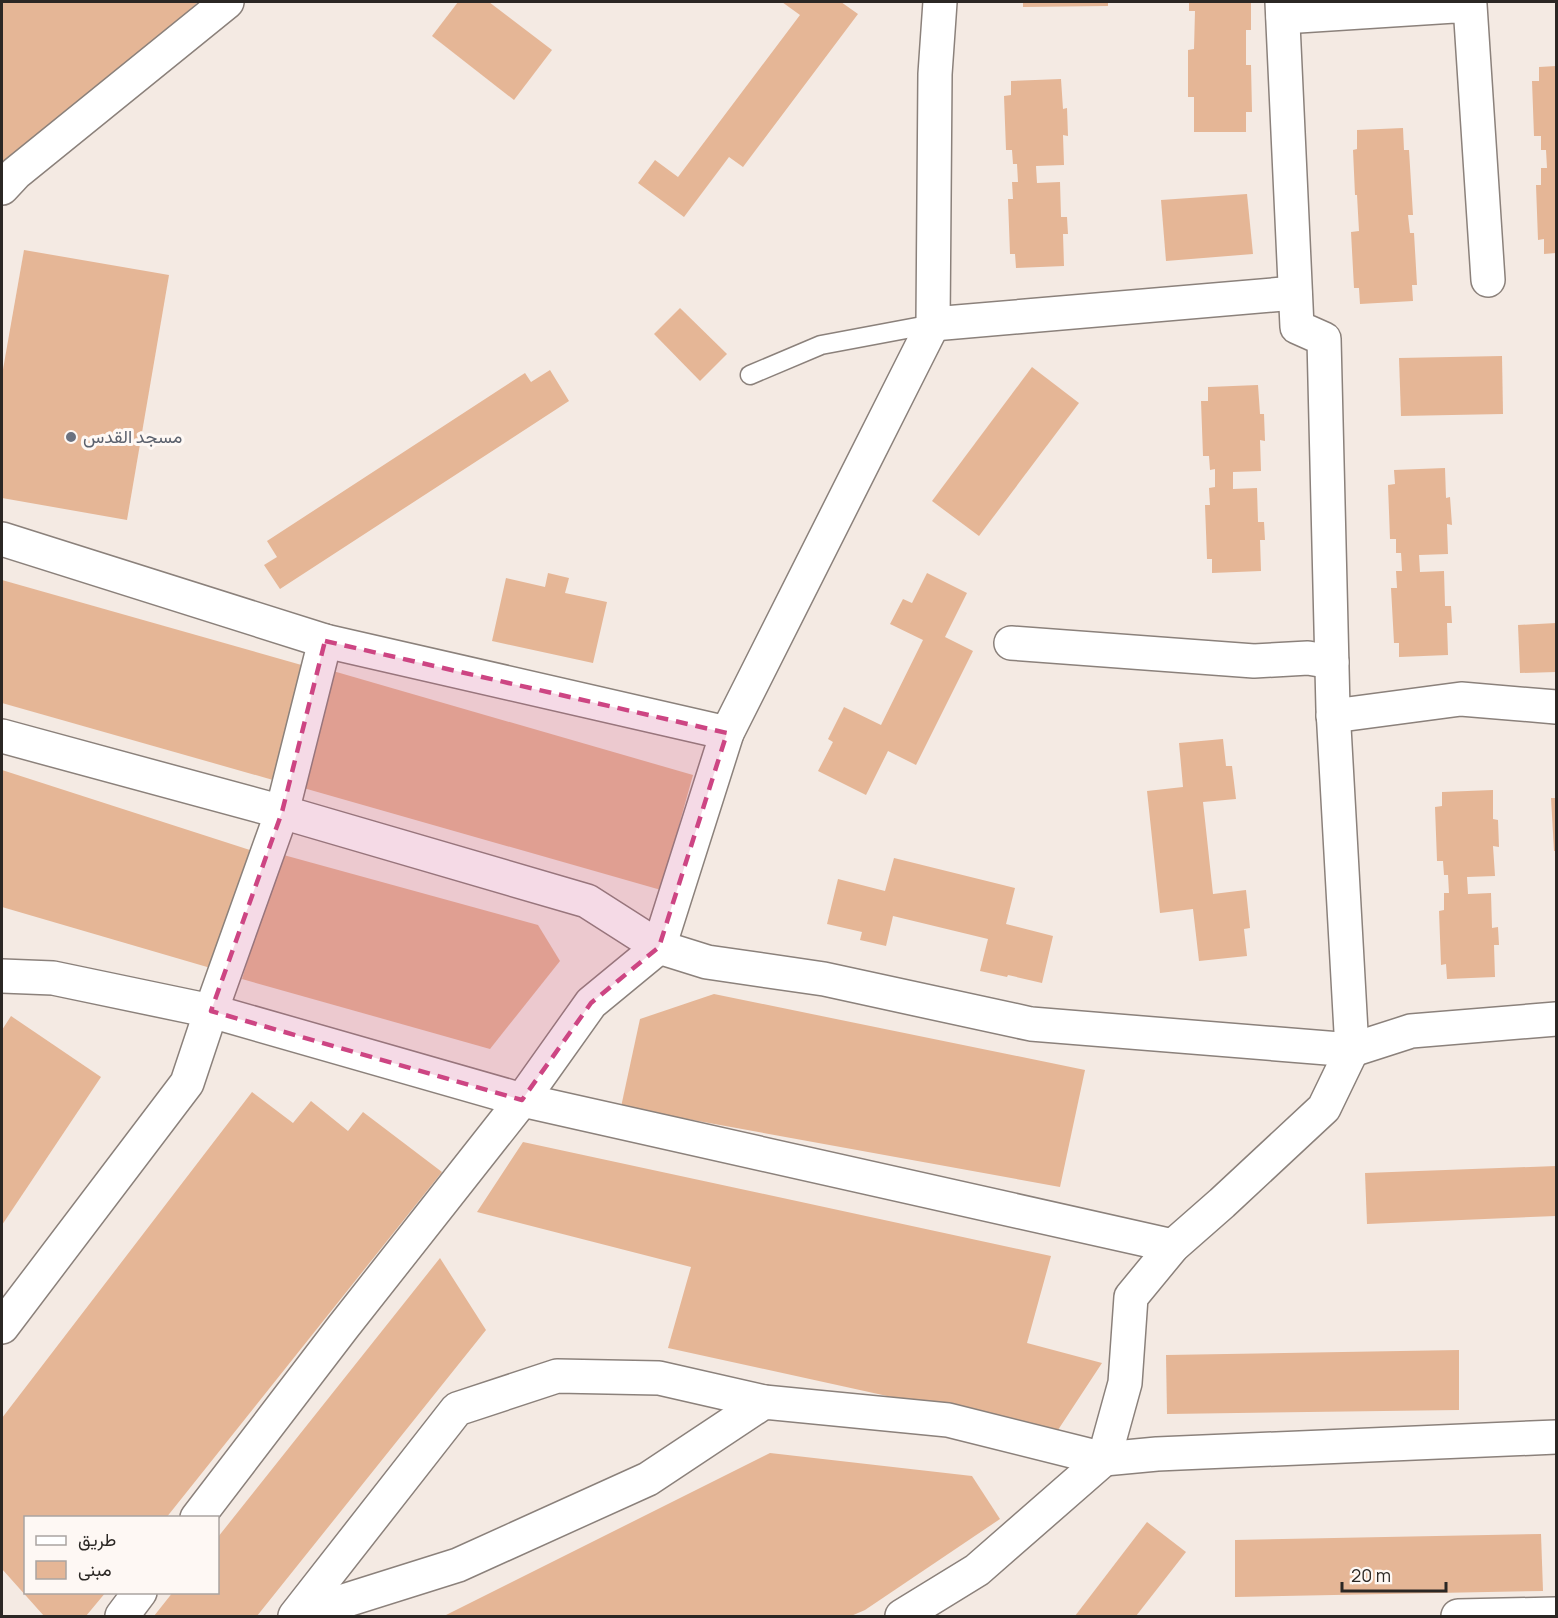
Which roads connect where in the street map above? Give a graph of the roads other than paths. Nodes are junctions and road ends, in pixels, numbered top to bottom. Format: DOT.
graph roads {
  1 [pos="227,2"];
  2 [pos="940,2"];
  3 [pos="1283,9"];
  4 [pos="2,189"];
  5 [pos="1488,280"];
  6 [pos="1295,293"];
  7 [pos="933,324"];
  8 [pos="750,375"];
  9 [pos="2,539"];
  10 [pos="325,641"];
  11 [pos="1011,643"];
  12 [pos="1332,662"];
  13 [pos="1557,707"];
  14 [pos="1333,716"];
  15 [pos="728,734"];
  16 [pos="2,736"];
  17 [pos="282,812"];
  18 [pos="659,947"];
  19 [pos="2,976"];
  20 [pos="211,1011"];
  21 [pos="1557,1019"];
  22 [pos="1352,1050"];
  23 [pos="522,1100"];
  24 [pos="1173,1246"];
  25 [pos="2,1327"];
  26 [pos="764,1402"];
  27 [pos="1557,1437"];
  28 [pos="1104,1459"];
  29 [pos="199,1516"];
  30 [pos="139,1594"];
  31 [pos="915,1613"];
  32 [pos="1557,1614"];
  33 [pos="296,1616"];
  34 [pos="122,1617"];
  35 [pos="1458,1617"];
  1 -- 4 [label="street"];
  2 -- 7 [label="street"];
  3 -- 5 [label="street"];
  3 -- 6 [label="street"];
  6 -- 7 [label="street"];
  6 -- 12 [label="street"];
  7 -- 8 [label="lane"];
  7 -- 15 [label="street"];
  9 -- 10 [label="street"];
  10 -- 15 [label="street"];
  10 -- 17 [label="street"];
  11 -- 12 [label="street"];
  12 -- 14 [label="street"];
  13 -- 14 [label="street"];
  14 -- 22 [label="street"];
  15 -- 18 [label="street"];
  16 -- 17 [label="street"];
  17 -- 18 [label="street"];
  17 -- 20 [label="street"];
  18 -- 22 [label="street"];
  18 -- 23 [label="street"];
  19 -- 20 [label="street"];
  20 -- 23 [label="street"];
  20 -- 25 [label="street"];
  21 -- 22 [label="street"];
  22 -- 24 [label="street"];
  23 -- 24 [label="street"];
  23 -- 29 [label="street"];
  24 -- 28 [label="street"];
  26 -- 28 [label="street"];
  26 -- 33 [label="street"];
  26 -- 33 [label="street"];
  27 -- 28 [label="street"];
  28 -- 31 [label="street"];
  30 -- 34 [label="street"];
  32 -- 35 [label="street"];
}
